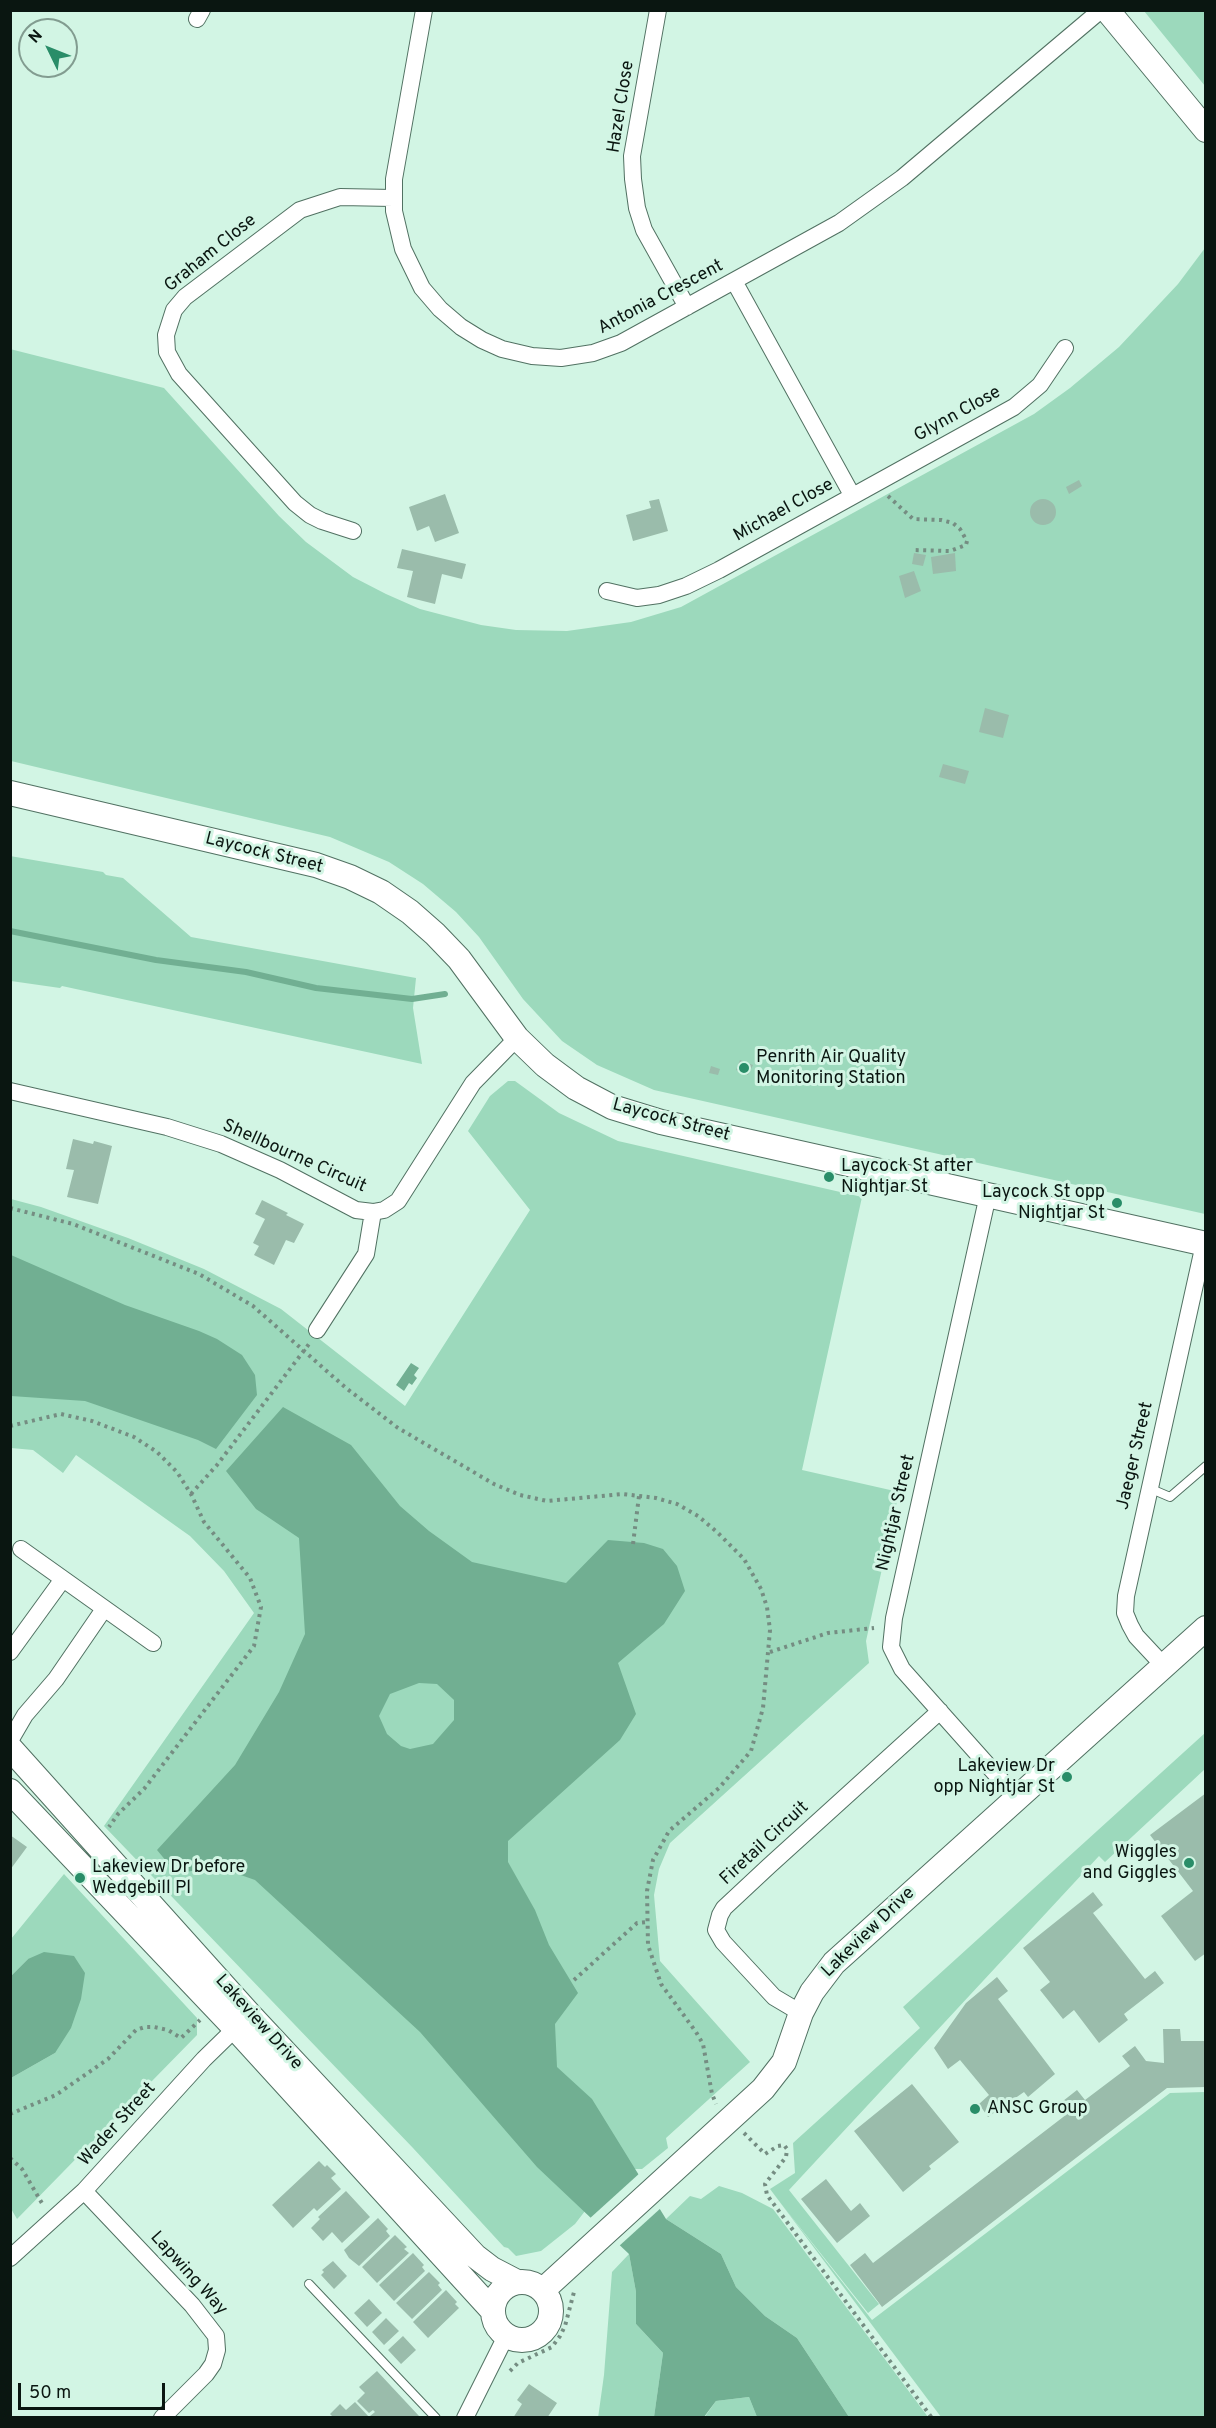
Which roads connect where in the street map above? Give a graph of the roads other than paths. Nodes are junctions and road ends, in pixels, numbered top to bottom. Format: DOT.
graph roads {
  1 [pos="424,10"];
  2 [pos="658,10"];
  3 [pos="1101,10"];
  4 [pos="1107,10"];
  5 [pos="1206,130"];
  6 [pos="393,198"];
  7 [pos="734,281"];
  8 [pos="687,307"];
  9 [pos="1065,348"];
  10 [pos="852,495"];
  11 [pos="353,531"];
  12 [pos="607,591"];
  13 [pos="10,793"];
  14 [pos="517,1038"];
  15 [pos="10,1091"];
  16 [pos="988,1195"];
  17 [pos="373,1212"];
  18 [pos="1205,1244"];
  19 [pos="317,1330"];
  20 [pos="1206,1466"];
  21 [pos="1149,1488"];
  22 [pos="21,1549"];
  23 [pos="63,1579"];
  24 [pos="105,1609"];
  25 [pos="1206,1628"];
  26 [pos="153,1643"];
  27 [pos="10,1652"];
  28 [pos="1164,1666"];
  29 [pos="940,1711"];
  30 [pos="11,1745"];
  31 [pos="10,1791"];
  32 [pos="1017,1798"];
  33 [pos="801,2013"];
  34 [pos="242,2021"];
  35 [pos="84,2191"];
  36 [pos="10,2258"];
  37 [pos="517,2282"];
  38 [pos="309,2284"];
  39 [pos="543,2290"];
  40 [pos="492,2310"];
  41 [pos="506,2336"];
  42 [pos="162,2418"];
  43 [pos="436,2418"];
  44 [pos="465,2418"];
  1 -- 6 [label="street, Antonia Crescent"];
  2 -- 8 [label="street, Hazel Close"];
  3 -- 7 [label="street, Antonia Crescent"];
  4 -- 5 [label="street"];
  6 -- 8 [label="street, Antonia Crescent"];
  6 -- 11 [label="street, Graham Close"];
  7 -- 8 [label="street, Antonia Crescent"];
  7 -- 10 [label="street, Michael Close"];
  9 -- 10 [label="street, Glynn Close"];
  10 -- 12 [label="street, Michael Close"];
  13 -- 14 [label="street, Laycock Street"];
  14 -- 16 [label="street, Laycock Street"];
  14 -- 17 [label="street, Shellbourne Circuit"];
  15 -- 17 [label="street, Shellbourne Circuit"];
  16 -- 18 [label="street, Laycock Street"];
  16 -- 29 [label="street, Nightjar Street"];
  17 -- 19 [label="street"];
  18 -- 21 [label="street, Jaeger Street"];
  20 -- 21 [label="lane"];
  21 -- 28 [label="street, Jaeger Street"];
  22 -- 23 [label="street"];
  23 -- 24 [label="street"];
  23 -- 27 [label="street"];
  24 -- 26 [label="street"];
  24 -- 30 [label="street"];
  25 -- 28 [label="street, Lakeview Drive"];
  28 -- 32 [label="street, Lakeview Drive"];
  29 -- 32 [label="street, Nightjar Street"];
  29 -- 33 [label="street, Firetail Circuit"];
  30 -- 34 [label="street, Lakeview Drive"];
  31 -- 34 [label="street, Lakeview Drive"];
  32 -- 33 [label="street, Lakeview Drive"];
  33 -- 39 [label="street, Lakeview Drive"];
  34 -- 35 [label="street, Wader Street"];
  34 -- 37 [label="street, Lakeview Drive"];
  34 -- 40 [label="street, Lakeview Drive"];
  35 -- 36 [label="street, Wader Street"];
  35 -- 42 [label="street, Lapwing Way"];
  37 -- 39 [label="street"];
  37 -- 40 [label="street"];
  38 -- 43 [label="lane"];
  39 -- 41 [label="street"];
  40 -- 41 [label="street"];
  41 -- 44 [label="street"];
}
